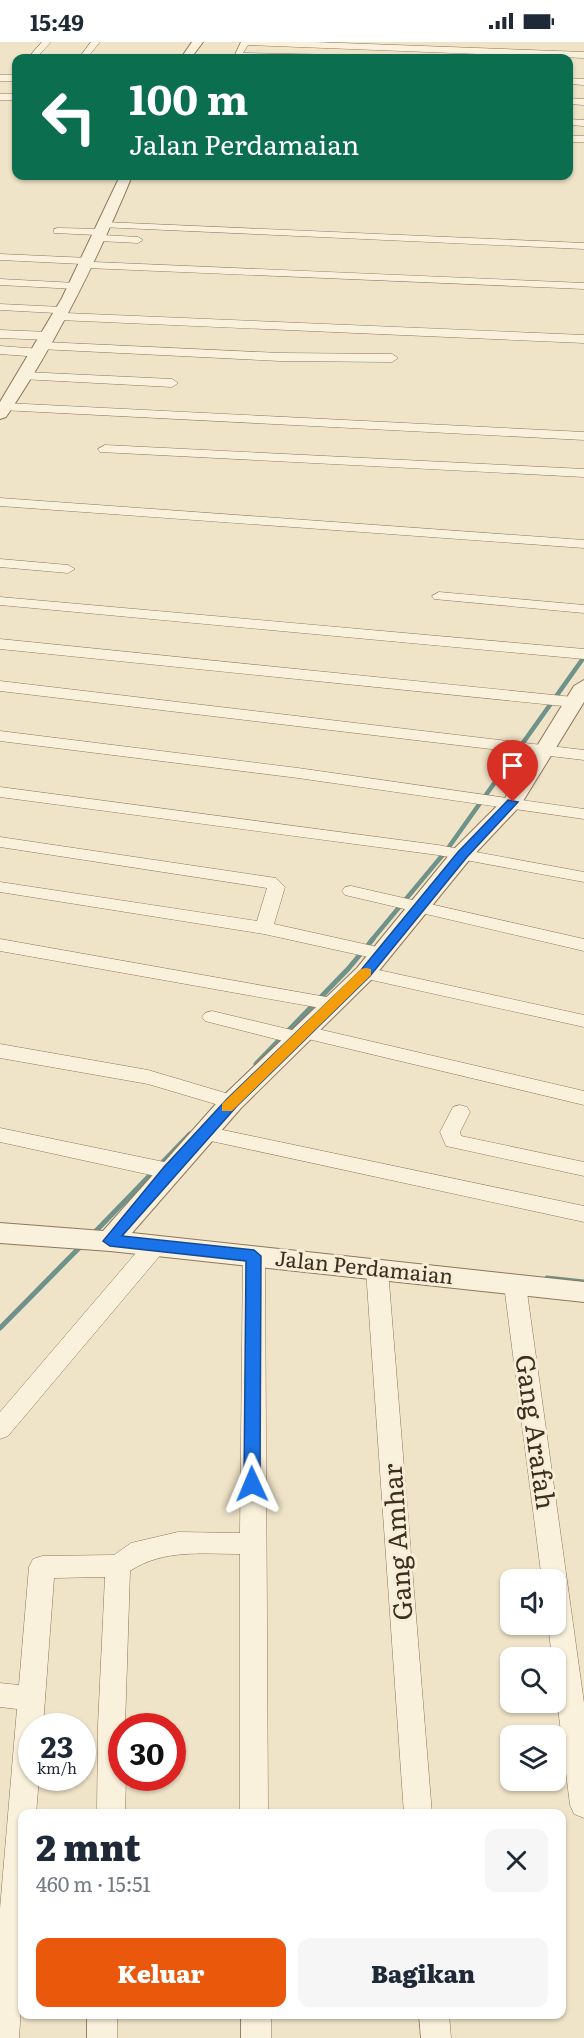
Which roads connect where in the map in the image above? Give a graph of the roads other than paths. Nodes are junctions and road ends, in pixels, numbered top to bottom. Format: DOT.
graph roads {
  1 [pos="47,42"];
  2 [pos="96,42"];
  3 [pos="36,54"];
  4 [pos="86,54"];
  5 [pos="238,54"];
  6 [pos="558,54"];
  7 [pos="124,180"];
  8 [pos="58,231"];
  9 [pos="102,232"];
  10 [pos="145,240"];
  11 [pos="584,246"];
  12 [pos="0,257"];
  13 [pos="88,263"];
  14 [pos="0,282"];
  15 [pos="76,286"];
  16 [pos="584,286"];
  17 [pos="0,307"];
  18 [pos="61,313"];
  19 [pos="0,334"];
  20 [pos="584,339"];
  21 [pos="44,345"];
  22 [pos="0,351"];
  23 [pos="392,358"];
  24 [pos="25,376"];
  25 [pos="172,383"];
  26 [pos="2,410"];
  27 [pos="584,436"];
  28 [pos="105,448"];
  29 [pos="584,473"];
  30 [pos="0,502"];
  31 [pos="584,544"];
  32 [pos="0,563"];
  33 [pos="68,569"];
  34 [pos="439,596"];
  35 [pos="0,601"];
  36 [pos="584,609"];
  37 [pos="0,644"];
  38 [pos="578,654"];
  39 [pos="0,686"];
  40 [pos="574,701"];
  41 [pos="0,736"];
  42 [pos="538,748"];
  43 [pos="584,755"];
  44 [pos="0,792"];
  45 [pos="505,801"];
  46 [pos="584,814"];
  47 [pos="0,842"];
  48 [pos="451,852"];
  49 [pos="584,877"];
  50 [pos="0,888"];
  51 [pos="351,891"];
  52 [pos="409,904"];
  53 [pos="264,928"];
  54 [pos="0,945"];
  55 [pos="584,945"];
  56 [pos="374,960"];
  57 [pos="323,1002"];
  58 [pos="212,1017"];
  59 [pos="584,1021"];
  60 [pos="302,1035"];
  61 [pos="0,1051"];
  62 [pos="584,1098"];
  63 [pos="224,1099"];
  64 [pos="460,1112"];
  65 [pos="204,1133"];
  66 [pos="0,1135"];
  67 [pos="159,1168"];
  68 [pos="584,1169"];
  69 [pos="584,1214"];
  70 [pos="0,1233"];
  71 [pos="112,1237"];
  72 [pos="155,1246"];
  73 [pos="254,1256"];
  74 [pos="377,1270"];
  75 [pos="515,1285"];
  76 [pos="584,1292"];
  77 [pos="0,1429"];
  78 [pos="254,1544"];
  79 [pos="118,1566"];
  80 [pos="553,1569"];
  81 [pos="562,1635"];
  82 [pos="0,1695"];
  83 [pos="30,1698"];
  84 [pos="584,1805"];
  85 [pos="22,1809"];
  86 [pos="111,1809"];
  87 [pos="254,1809"];
  88 [pos="418,1809"];
  89 [pos="18,1855"];
  90 [pos="102,2019"];
  91 [pos="256,2019"];
  92 [pos="434,2019"];
  93 [pos="4,2038"];
  94 [pos="102,2038"];
  95 [pos="256,2038"];
  96 [pos="436,2038"];
  1 -- 3 [label="street"];
  2 -- 4 [label="street"];
  5 -- 6 [label="street"];
  7 -- 9 [label="street"];
  8 -- 9 [label="street"];
  9 -- 10 [label="street"];
  9 -- 11 [label="street"];
  9 -- 13 [label="street"];
  12 -- 13 [label="street"];
  13 -- 15 [label="street"];
  13 -- 16 [label="street"];
  14 -- 15 [label="street"];
  15 -- 18 [label="street"];
  17 -- 18 [label="street"];
  18 -- 20 [label="street"];
  18 -- 21 [label="street"];
  19 -- 21 [label="street"];
  21 -- 22 [label="street"];
  21 -- 23 [label="street"];
  21 -- 24 [label="street"];
  24 -- 25 [label="street"];
  24 -- 26 [label="street"];
  26 -- 27 [label="street"];
  28 -- 29 [label="street"];
  30 -- 31 [label="street"];
  32 -- 33 [label="street"];
  34 -- 36 [label="street"];
  35 -- 38 [label="street"];
  37 -- 40 [label="street"];
  39 -- 42 [label="street"];
  40 -- 42 [label="street"];
  41 -- 45 [label="street"];
  42 -- 43 [label="street"];
  42 -- 45 [label="street"];
  44 -- 48 [label="street"];
  45 -- 46 [label="street"];
  45 -- 48 [label="street"];
  47 -- 53 [label="street"];
  48 -- 49 [label="street"];
  48 -- 52 [label="street"];
  50 -- 53 [label="street"];
  51 -- 52 [label="street"];
  52 -- 55 [label="street"];
  52 -- 56 [label="street"];
  53 -- 56 [label="street"];
  54 -- 57 [label="street"];
  56 -- 57 [label="street"];
  56 -- 59 [label="street"];
  57 -- 60 [label="street"];
  58 -- 60 [label="street"];
  60 -- 62 [label="street"];
  60 -- 63 [label="street"];
  61 -- 63 [label="street"];
  63 -- 65 [label="street"];
  64 -- 68 [label="street"];
  65 -- 67 [label="street"];
  65 -- 69 [label="street"];
  66 -- 67 [label="street"];
  67 -- 71 [label="street"];
  70 -- 71 [label="street, Jalan Perdamaian"];
  71 -- 72 [label="street, Jalan Perdamaian"];
  72 -- 73 [label="street, Jalan Perdamaian"];
  72 -- 77 [label="street"];
  73 -- 74 [label="street, Jalan Perdamaian"];
  73 -- 78 [label="street"];
  74 -- 75 [label="street, Jalan Perdamaian"];
  74 -- 88 [label="street, Gang Amhar"];
  75 -- 76 [label="street, Jalan Perdamaian"];
  75 -- 80 [label="street, Gang Arafah"];
  78 -- 79 [label="street"];
  78 -- 87 [label="street"];
  79 -- 83 [label="street"];
  79 -- 86 [label="street"];
  81 -- 84 [label="street, Gang Arafah"];
  82 -- 83 [label="street"];
  83 -- 85 [label="street"];
  89 -- 93 [label="street"];
  90 -- 94 [label="street"];
  91 -- 95 [label="street"];
  92 -- 96 [label="street"];
}
